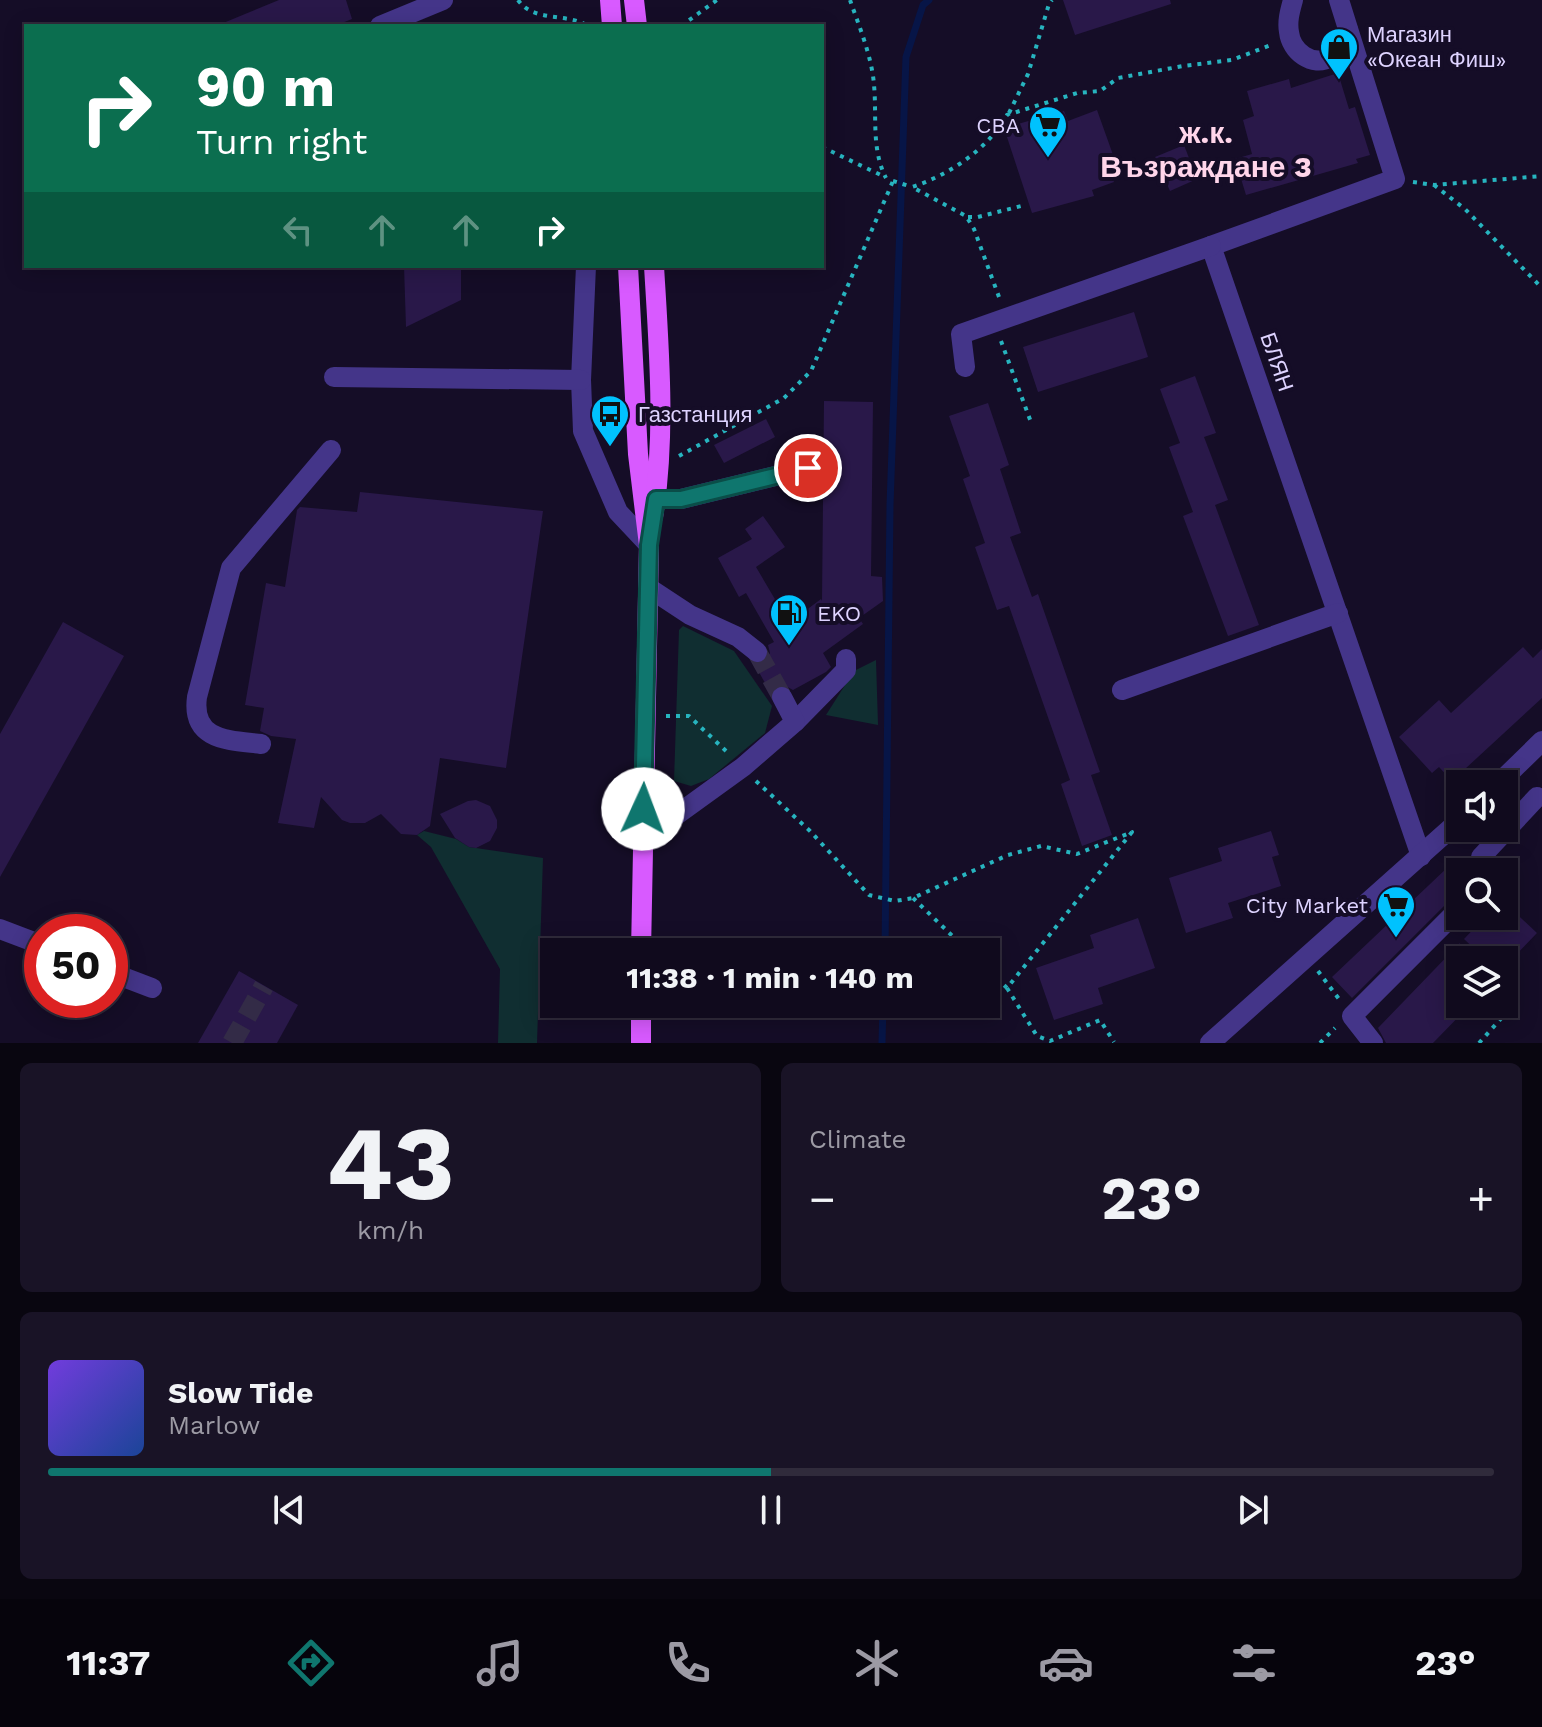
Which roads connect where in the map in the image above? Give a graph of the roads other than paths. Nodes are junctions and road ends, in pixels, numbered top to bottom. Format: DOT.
graph roads {
  1 [pos="443,0"];
  2 [pos="610,0"];
  3 [pos="634,0"];
  4 [pos="1293,0"];
  5 [pos="1339,0"];
  6 [pos="385,24"];
  7 [pos="612,24"];
  8 [pos="637,24"];
  9 [pos="1351,40"];
  10 [pos="1211,246"];
  11 [pos="586,268"];
  12 [pos="628,268"];
  13 [pos="654,268"];
  14 [pos="965,367"];
  15 [pos="334,377"];
  16 [pos="581,380"];
  17 [pos="331,450"];
  18 [pos="808,468"];
  19 [pos="656,499"];
  20 [pos="649,545"];
  21 [pos="649,588"];
  22 [pos="1338,613"];
  23 [pos="757,652"];
  24 [pos="846,659"];
  25 [pos="1122,690"];
  26 [pos="782,697"];
  27 [pos="795,722"];
  28 [pos="1542,741"];
  29 [pos="261,744"];
  30 [pos="1520,763"];
  31 [pos="1513,770"];
  32 [pos="1540,799"];
  33 [pos="1446,833"];
  34 [pos="642,840"];
  35 [pos="1421,856"];
  36 [pos="1481,858"];
  37 [pos="1446,922"];
  38 [pos="0,929"];
  39 [pos="24,938"];
  40 [pos="641,938"];
  41 [pos="128,979"];
  42 [pos="152,988"];
  43 [pos="641,1018"];
  44 [pos="641,1043"];
  45 [pos="1210,1043"];
  46 [pos="1373,1043"];
  1 -- 6 [label="street"];
  2 -- 7 [label="main road"];
  3 -- 8 [label="main road"];
  4 -- 9 [label="street"];
  5 -- 9 [label="street"];
  9 -- 10 [label="street"];
  10 -- 14 [label="street"];
  10 -- 22 [label="street, БЛЯН"];
  11 -- 16 [label="street"];
  12 -- 20 [label="main road"];
  13 -- 19 [label="main road"];
  15 -- 16 [label="street"];
  16 -- 20 [label="street"];
  17 -- 29 [label="street"];
  18 -- 19 [label="street"];
  19 -- 20 [label="main road"];
  20 -- 21 [label="main road"];
  21 -- 23 [label="street"];
  21 -- 34 [label="main road"];
  22 -- 25 [label="street"];
  22 -- 35 [label="street, БЛЯН"];
  24 -- 27 [label="street"];
  26 -- 27 [label="street"];
  27 -- 34 [label="street"];
  28 -- 30 [label="street"];
  30 -- 31 [label="street"];
  30 -- 32 [label="street"];
  32 -- 36 [label="street"];
  33 -- 35 [label="street"];
  34 -- 40 [label="main road"];
  35 -- 45 [label="street"];
  37 -- 46 [label="street"];
  38 -- 39 [label="street"];
  41 -- 42 [label="street"];
  43 -- 44 [label="main road"];
}
